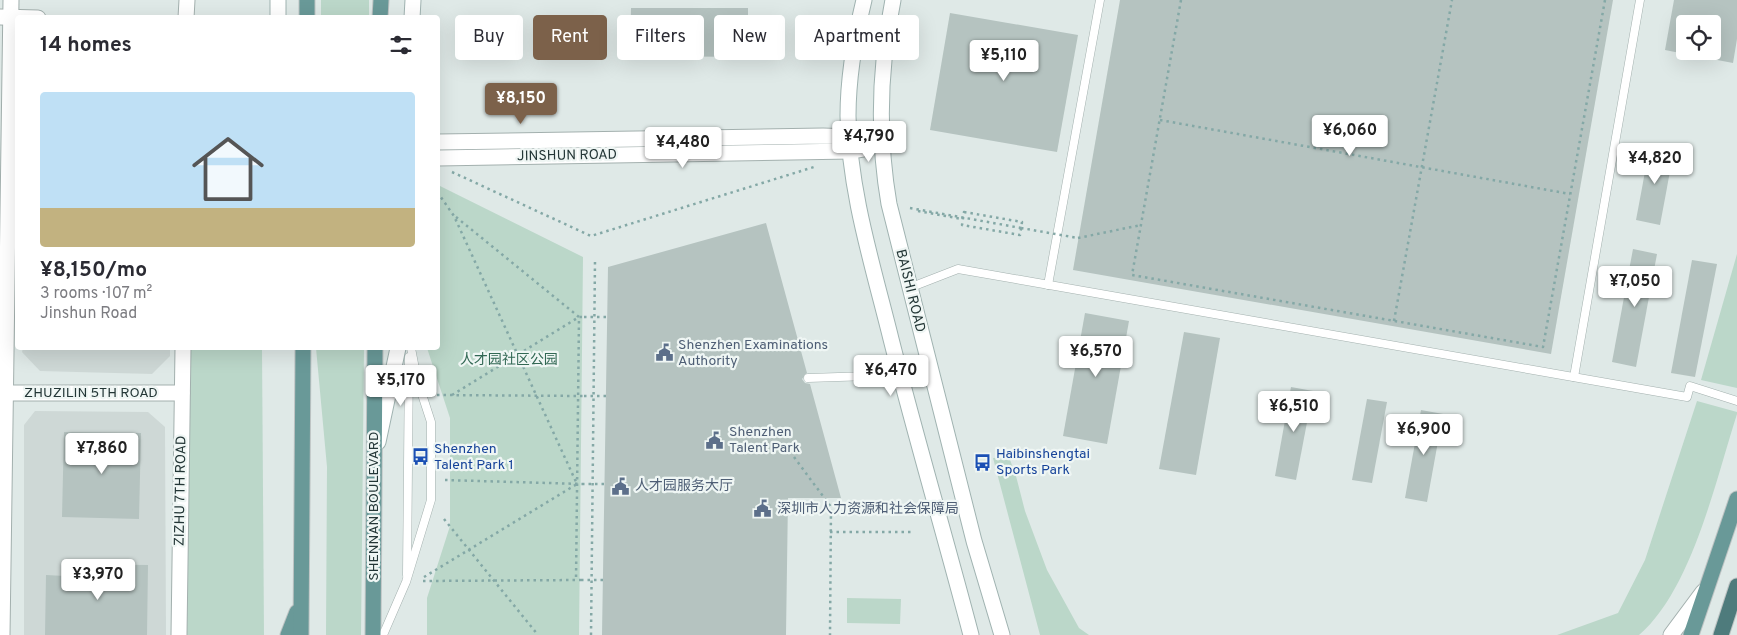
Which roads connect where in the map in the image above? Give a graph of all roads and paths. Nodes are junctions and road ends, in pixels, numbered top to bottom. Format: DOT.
graph roads {
  1 [pos="11,0"];
  2 [pos="187,0"];
  3 [pos="278,0"];
  4 [pos="307,0"];
  5 [pos="381,0"];
  6 [pos="412,0"];
  7 [pos="864,0"];
  8 [pos="893,0"];
  9 [pos="1100,0"];
  10 [pos="1181,0"];
  11 [pos="1452,0"];
  12 [pos="1605,0"];
  13 [pos="1640,0"];
  14 [pos="186,15"];
  15 [pos="278,15"];
  16 [pos="307,15"];
  17 [pos="380,15"];
  18 [pos="412,15"];
  19 [pos="5,17"];
  20 [pos="1160,120"];
  21 [pos="763,137"];
  22 [pos="605,139"];
  23 [pos="440,142"];
  24 [pos="850,144"];
  25 [pos="881,145"];
  26 [pos="760,153"];
  27 [pos="606,155"];
  28 [pos="440,158"];
  29 [pos="821,165"];
  30 [pos="1421,167"];
  31 [pos="450,171"];
  32 [pos="1570,194"];
  33 [pos="440,196"];
  34 [pos="910,208"];
  35 [pos="918,211"];
  36 [pos="454,216"];
  37 [pos="962,219"];
  38 [pos="1141,224"];
  39 [pos="1021,228"];
  40 [pos="595,261"];
  41 [pos="1048,285"];
  42 [pos="909,288"];
  43 [pos="579,317"];
  44 [pos="608,317"];
  45 [pos="1394,321"];
  46 [pos="183,350"];
  47 [pos="304,350"];
  48 [pos="375,350"];
  49 [pos="398,350"];
  50 [pos="410,350"];
  51 [pos="410,350"];
  52 [pos="518,354"];
  53 [pos="900,376"];
  54 [pos="1574,377"];
  55 [pos="808,378"];
  56 [pos="3,393"];
  57 [pos="182,394"];
  58 [pos="437,395"];
  59 [pos="452,395"];
  60 [pos="537,396"];
  61 [pos="578,396"];
  62 [pos="606,396"];
  63 [pos="1737,401"];
  64 [pos="794,457"];
  65 [pos="374,460"];
  66 [pos="444,480"];
  67 [pos="577,484"];
  68 [pos="605,484"];
  69 [pos="1737,498"];
  70 [pos="444,519"];
  71 [pos="830,532"];
  72 [pos="911,532"];
  73 [pos="469,550"];
  74 [pos="576,580"];
  75 [pos="603,580"];
  76 [pos="494,581"];
  77 [pos="406,582"];
  78 [pos="1737,586"];
  79 [pos="1707,587"];
  80 [pos="301,601"];
  81 [pos="2,635"];
  82 [pos="179,635"];
  83 [pos="288,635"];
  84 [pos="301,635"];
  85 [pos="373,635"];
  86 [pos="383,635"];
  87 [pos="538,635"];
  88 [pos="591,635"];
  89 [pos="830,635"];
  90 [pos="970,635"];
  91 [pos="1002,635"];
  92 [pos="1671,635"];
  93 [pos="1691,635"];
  94 [pos="1720,635"];
  1 -- 19 [label="street"];
  2 -- 14 [label="street"];
  3 -- 15 [label="street"];
  4 -- 16 [label="main road"];
  5 -- 17 [label="main road"];
  6 -- 18 [label="street"];
  7 -- 24 [label="street"];
  8 -- 25 [label="street, BAISHI ROAD"];
  9 -- 41 [label="lane"];
  10 -- 20 [label="path"];
  11 -- 30 [label="path"];
  12 -- 32 [label="path"];
  13 -- 54 [label="lane"];
  19 -- 56 [label="street"];
  20 -- 30 [label="path"];
  20 -- 38 [label="path"];
  21 -- 22 [label="street, JINSHUN ROAD"];
  21 -- 24 [label="street, JINSHUN ROAD"];
  21 -- 26 [label="lane"];
  22 -- 23 [label="street, JINSHUN ROAD"];
  22 -- 27 [label="lane"];
  24 -- 25 [label="street, JINSHUN ROAD"];
  24 -- 26 [label="street, JINSHUN ROAD"];
  24 -- 53 [label="street"];
  25 -- 42 [label="street, BAISHI ROAD"];
  26 -- 27 [label="street, JINSHUN ROAD"];
  27 -- 28 [label="street, JINSHUN ROAD"];
  29 -- 31 [label="path"];
  30 -- 32 [label="path"];
  30 -- 45 [label="path"];
  32 -- 45 [label="path"];
  33 -- 36 [label="path"];
  34 -- 39 [label="path"];
  35 -- 37 [label="path"];
  36 -- 43 [label="path"];
  36 -- 52 [label="path"];
  37 -- 39 [label="path, bridge"];
  37 -- 39 [label="path, bridge"];
  38 -- 39 [label="path, bridge"];
  38 -- 45 [label="path"];
  40 -- 88 [label="path"];
  41 -- 42 [label="lane"];
  41 -- 54 [label="lane"];
  42 -- 91 [label="street, BAISHI ROAD"];
  43 -- 44 [label="path, bridge"];
  43 -- 52 [label="path"];
  43 -- 61 [label="path"];
  46 -- 57 [label="street, ZIZHU 7TH ROAD"];
  47 -- 80 [label="main road"];
  48 -- 65 [label="main road, SHENNAN BOULEVARD"];
  49 -- 65 [label="street"];
  50 -- 77 [label="lane"];
  51 -- 77 [label="lane"];
  52 -- 59 [label="path"];
  52 -- 60 [label="path"];
  53 -- 55 [label="lane"];
  53 -- 90 [label="street"];
  54 -- 63 [label="lane"];
  56 -- 57 [label="street, ZHUZILIN 5TH ROAD"];
  56 -- 81 [label="street"];
  57 -- 82 [label="street, ZIZHU 7TH ROAD"];
  58 -- 59 [label="path"];
  59 -- 60 [label="path"];
  60 -- 61 [label="path"];
  60 -- 67 [label="path"];
  61 -- 62 [label="path, bridge"];
  61 -- 67 [label="path"];
  64 -- 71 [label="path"];
  65 -- 85 [label="main road, SHENNAN BOULEVARD"];
  66 -- 67 [label="path"];
  67 -- 68 [label="path, bridge"];
  67 -- 73 [label="path"];
  67 -- 74 [label="path"];
  69 -- 79 [label="main road"];
  70 -- 73 [label="path"];
  71 -- 72 [label="path"];
  71 -- 89 [label="path"];
  73 -- 76 [label="path"];
  73 -- 76 [label="path"];
  74 -- 75 [label="path, bridge"];
  74 -- 76 [label="path"];
  76 -- 87 [label="path"];
  77 -- 86 [label="lane"];
  78 -- 94 [label="highway"];
  79 -- 92 [label="street"];
  79 -- 93 [label="main road"];
  80 -- 83 [label="main road"];
  80 -- 84 [label="main road"];
}
